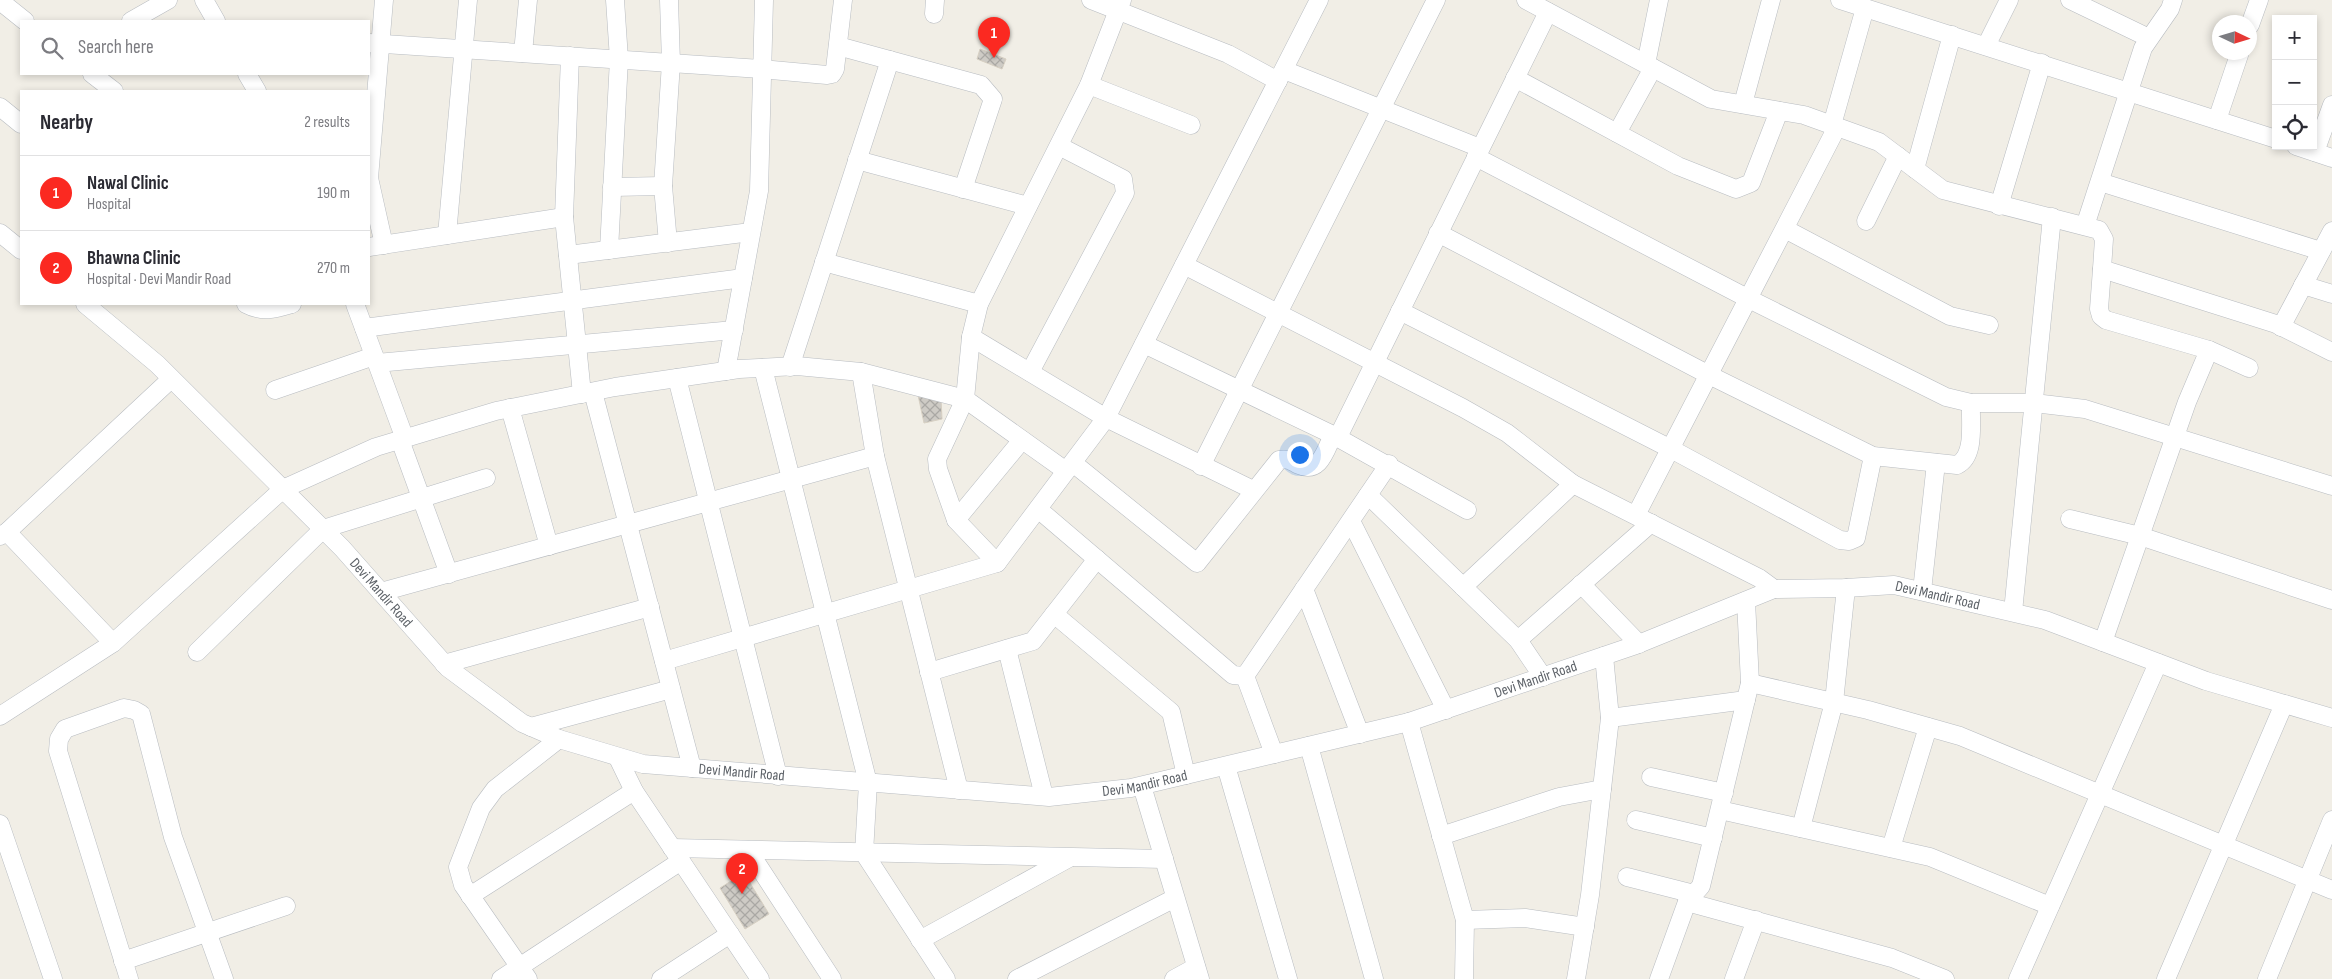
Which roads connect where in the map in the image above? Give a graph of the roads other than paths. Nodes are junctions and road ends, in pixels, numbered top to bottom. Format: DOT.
graph roads {
  1 [pos="168,0"];
  2 [pos="204,0"];
  3 [pos="384,0"];
  4 [pos="468,0"];
  5 [pos="528,0"];
  6 [pos="614,0"];
  7 [pos="669,0"];
  8 [pos="764,0"];
  9 [pos="842,0"];
  10 [pos="1091,0"];
  11 [pos="1319,0"];
  12 [pos="1436,0"];
  13 [pos="1526,0"];
  14 [pos="1659,0"];
  15 [pos="1771,0"];
  16 [pos="1840,0"];
  17 [pos="2009,0"];
  18 [pos="2070,0"];
  19 [pos="2172,0"];
  20 [pos="2259,0"];
  21 [pos="1120,5"];
  22 [pos="2,6"];
  23 [pos="1865,8"];
  24 [pos="1548,12"];
  25 [pos="2253,15"];
  26 [pos="23,20"];
  27 [pos="133,20"];
  28 [pos="215,20"];
  29 [pos="1952,35"];
  30 [pos="2148,38"];
  31 [pos="374,43"];
  32 [pos="838,46"];
  33 [pos="1986,46"];
  34 [pos="464,49"];
  35 [pos="523,53"];
  36 [pos="570,56"];
  37 [pos="619,59"];
  38 [pos="890,60"];
  39 [pos="2237,60"];
  40 [pos="671,62"];
  41 [pos="2042,64"];
  42 [pos="1649,66"];
  43 [pos="760,69"];
  44 [pos="93,75"];
  45 [pos="248,75"];
  46 [pos="1281,75"];
  47 [pos="1515,78"];
  48 [pos="1089,85"];
  49 [pos="113,90"];
  50 [pos="256,90"];
  51 [pos="2130,91"];
  52 [pos="1743,104"];
  53 [pos="2332,105"];
  54 [pos="0,107"];
  55 [pos="1382,107"];
  56 [pos="1779,111"];
  57 [pos="2217,120"];
  58 [pos="20,123"];
  59 [pos="1191,125"];
  60 [pos="1834,126"];
  61 [pos="1617,133"];
  62 [pos="2272,139"];
  63 [pos="1058,146"];
  64 [pos="2309,150"];
  65 [pos="2315,152"];
  66 [pos="1478,153"];
  67 [pos="1898,156"];
  68 [pos="2332,158"];
  69 [pos="857,160"];
  70 [pos="1915,169"];
  71 [pos="2100,182"];
  72 [pos="663,186"];
  73 [pos="612,187"];
  74 [pos="963,189"];
  75 [pos="1028,206"];
  76 [pos="1999,206"];
  77 [pos="564,217"];
  78 [pos="2052,217"];
  79 [pos="1866,221"];
  80 [pos="2085,226"];
  81 [pos="1785,229"];
  82 [pos="2332,231"];
  83 [pos="751,232"];
  84 [pos="0,233"];
  85 [pos="1438,233"];
  86 [pos="447,235"];
  87 [pos="668,243"];
  88 [pos="377,246"];
  89 [pos="20,249"];
  90 [pos="609,250"];
  91 [pos="2321,251"];
  92 [pos="568,256"];
  93 [pos="824,262"];
  94 [pos="1184,265"];
  95 [pos="2102,269"];
  96 [pos="743,278"];
  97 [pos="2303,285"];
  98 [pos="2332,294"];
  99 [pos="1749,299"];
  100 [pos="573,301"];
  101 [pos="979,304"];
  102 [pos="88,305"];
  103 [pos="248,305"];
  104 [pos="288,305"];
  105 [pos="354,305"];
  106 [pos="1400,311"];
  107 [pos="1277,314"];
  108 [pos="1989,325"];
  109 [pos="2281,327"];
  110 [pos="364,328"];
  111 [pos="734,330"];
  112 [pos="971,337"];
  113 [pos="1144,344"];
  114 [pos="577,345"];
  115 [pos="2208,350"];
  116 [pos="2332,352"];
  117 [pos="375,360"];
  118 [pos="1374,363"];
  119 [pos="790,367"];
  120 [pos="763,368"];
  121 [pos="2249,368"];
  122 [pos="726,371"];
  123 [pos="861,372"];
  124 [pos="1030,372"];
  125 [pos="1709,375"];
  126 [pos="677,378"];
  127 [pos="171,379"];
  128 [pos="1239,389"];
  129 [pos="275,390"];
  130 [pos="588,393"];
  131 [pos="965,399"];
  132 [pos="2034,403"];
  133 [pos="1971,404"];
  134 [pos="510,408"];
  135 [pos="1106,418"];
  136 [pos="1335,436"];
  137 [pos="2175,437"];
  138 [pos="402,439"];
  139 [pos="1022,440"];
  140 [pos="1671,449"];
  141 [pos="875,456"];
  142 [pos="1873,456"];
  143 [pos="1389,464"];
  144 [pos="1936,464"];
  145 [pos="1201,466"];
  146 [pos="1070,467"];
  147 [pos="486,478"];
  148 [pos="791,479"];
  149 [pos="1573,484"];
  150 [pos="2332,486"];
  151 [pos="283,489"];
  152 [pos="1253,490"];
  153 [pos="1368,495"];
  154 [pos="422,498"];
  155 [pos="709,502"];
  156 [pos="1038,509"];
  157 [pos="1467,510"];
  158 [pos="1644,519"];
  159 [pos="2070,519"];
  160 [pos="956,520"];
  161 [pos="1350,521"];
  162 [pos="628,525"];
  163 [pos="323,529"];
  164 [pos="4,534"];
  165 [pos="2140,536"];
  166 [pos="549,546"];
  167 [pos="1097,559"];
  168 [pos="997,563"];
  169 [pos="449,574"];
  170 [pos="1581,584"];
  171 [pos="1463,587"];
  172 [pos="1846,588"];
  173 [pos="908,589"];
  174 [pos="1304,589"];
  175 [pos="1774,589"];
  176 [pos="1922,591"];
  177 [pos="381,592"];
  178 [pos="2332,600"];
  179 [pos="1746,601"];
  180 [pos="650,607"];
  181 [pos="2013,612"];
  182 [pos="825,614"];
  183 [pos="1054,614"];
  184 [pos="743,638"];
  185 [pos="1518,640"];
  186 [pos="2102,642"];
  187 [pos="113,643"];
  188 [pos="1640,644"];
  189 [pos="1007,649"];
  190 [pos="197,652"];
  191 [pos="1604,656"];
  192 [pos="664,661"];
  193 [pos="2158,663"];
  194 [pos="444,664"];
  195 [pos="929,672"];
  196 [pos="1245,676"];
  197 [pos="1543,676"];
  198 [pos="671,688"];
  199 [pos="1748,692"];
  200 [pos="1834,702"];
  201 [pos="2284,704"];
  202 [pos="1446,710"];
  203 [pos="0,716"];
  204 [pos="1610,718"];
  205 [pos="2332,718"];
  206 [pos="1409,722"];
  207 [pos="531,727"];
  208 [pos="1928,727"];
  209 [pos="1360,734"];
  210 [pos="559,738"];
  211 [pos="1309,746"];
  212 [pos="1274,754"];
  213 [pos="618,758"];
  214 [pos="1226,766"];
  215 [pos="692,768"];
  216 [pos="778,776"];
  217 [pos="1186,776"];
  218 [pos="1651,777"];
  219 [pos="868,783"];
  220 [pos="1142,786"];
  221 [pos="1602,789"];
  222 [pos="959,790"];
  223 [pos="634,791"];
  224 [pos="2100,794"];
  225 [pos="1044,796"];
  226 [pos="1722,802"];
  227 [pos="1636,820"];
  228 [pos="2332,820"];
  229 [pos="0,824"];
  230 [pos="1801,828"];
  231 [pos="1441,836"];
  232 [pos="1713,838"];
  233 [pos="2223,845"];
  234 [pos="1890,848"];
  235 [pos="748,850"];
  236 [pos="864,853"];
  237 [pos="676,855"];
  238 [pos="1070,857"];
  239 [pos="1164,859"];
  240 [pos="1627,877"];
  241 [pos="2307,880"];
  242 [pos="2332,890"];
  243 [pos="470,896"];
  244 [pos="1176,898"];
  245 [pos="1691,898"];
  246 [pos="286,906"];
  247 [pos="2050,906"];
  248 [pos="1465,920"];
  249 [pos="1756,920"];
  250 [pos="1585,927"];
  251 [pos="208,934"];
  252 [pos="730,934"];
  253 [pos="920,940"];
  254 [pos="123,961"];
  255 [pos="524,973"];
  256 [pos="1198,973"];
  257 [pos="53,979"];
  258 [pos="129,979"];
  259 [pos="224,979"];
  260 [pos="501,979"];
  261 [pos="662,979"];
  262 [pos="760,979"];
  263 [pos="832,979"];
  264 [pos="946,979"];
  265 [pos="1017,979"];
  266 [pos="1174,979"];
  267 [pos="1288,979"];
  268 [pos="1374,979"];
  269 [pos="1464,979"];
  270 [pos="1576,979"];
  271 [pos="1659,979"];
  272 [pos="1734,979"];
  273 [pos="1945,979"];
  274 [pos="2018,979"];
  275 [pos="2166,979"];
  276 [pos="2267,979"];
  1 -- 27 [label="street"];
  2 -- 28 [label="street"];
  3 -- 31 [label="street"];
  4 -- 34 [label="street"];
  5 -- 35 [label="street"];
  6 -- 37 [label="street"];
  7 -- 40 [label="street"];
  8 -- 43 [label="street"];
  9 -- 32 [label="street"];
  10 -- 21 [label="street"];
  11 -- 46 [label="street"];
  12 -- 55 [label="street"];
  13 -- 24 [label="street"];
  14 -- 42 [label="street"];
  15 -- 52 [label="street"];
  16 -- 23 [label="street"];
  17 -- 33 [label="street"];
  18 -- 30 [label="street"];
  19 -- 30 [label="street"];
  20 -- 25 [label="street"];
  21 -- 46 [label="street"];
  21 -- 48 [label="street"];
  22 -- 26 [label="street"];
  23 -- 29 [label="street"];
  23 -- 60 [label="street"];
  24 -- 42 [label="street"];
  24 -- 47 [label="street"];
  29 -- 33 [label="street"];
  29 -- 70 [label="street"];
  30 -- 51 [label="street"];
  31 -- 34 [label="street"];
  31 -- 88 [label="street"];
  32 -- 38 [label="street"];
  32 -- 43 [label="street"];
  33 -- 41 [label="street"];
  34 -- 35 [label="street"];
  34 -- 86 [label="street"];
  35 -- 36 [label="street"];
  36 -- 37 [label="street"];
  36 -- 77 [label="street"];
  37 -- 40 [label="street"];
  37 -- 73 [label="street"];
  38 -- 69 [label="street"];
  38 -- 74 [label="street"];
  39 -- 57 [label="street"];
  40 -- 43 [label="street"];
  40 -- 72 [label="street"];
  41 -- 51 [label="street"];
  41 -- 76 [label="street"];
  42 -- 52 [label="street"];
  42 -- 61 [label="street"];
  43 -- 83 [label="street"];
  44 -- 49 [label="street"];
  45 -- 50 [label="street"];
  46 -- 55 [label="street"];
  46 -- 94 [label="street"];
  47 -- 61 [label="street"];
  47 -- 66 [label="street"];
  48 -- 59 [label="street"];
  48 -- 63 [label="street"];
  51 -- 57 [label="street"];
  51 -- 71 [label="street"];
  52 -- 56 [label="street"];
  53 -- 65 [label="street"];
  54 -- 58 [label="street"];
  55 -- 66 [label="street"];
  55 -- 107 [label="street"];
  56 -- 60 [label="street"];
  56 -- 61 [label="street"];
  57 -- 62 [label="street"];
  60 -- 67 [label="street"];
  60 -- 81 [label="street"];
  63 -- 75 [label="street"];
  63 -- 124 [label="street"];
  64 -- 65 [label="street"];
  65 -- 68 [label="street"];
  66 -- 85 [label="street"];
  66 -- 99 [label="street"];
  67 -- 70 [label="street"];
  67 -- 79 [label="street"];
  69 -- 74 [label="street"];
  69 -- 93 [label="street"];
  70 -- 76 [label="street"];
  71 -- 80 [label="street"];
  71 -- 91 [label="street"];
  72 -- 73 [label="street"];
  72 -- 87 [label="street"];
  73 -- 90 [label="street"];
  74 -- 75 [label="street"];
  75 -- 101 [label="street"];
  76 -- 78 [label="street"];
  77 -- 86 [label="street"];
  77 -- 92 [label="street"];
  78 -- 80 [label="street"];
  78 -- 132 [label="street"];
  80 -- 95 [label="street"];
  81 -- 99 [label="street"];
  81 -- 108 [label="street"];
  82 -- 91 [label="street"];
  83 -- 87 [label="street"];
  83 -- 96 [label="street"];
  84 -- 89 [label="street"];
  85 -- 106 [label="street"];
  85 -- 125 [label="street"];
  86 -- 88 [label="street"];
  87 -- 90 [label="street"];
  90 -- 92 [label="street"];
  91 -- 97 [label="street"];
  92 -- 100 [label="street"];
  93 -- 101 [label="street"];
  93 -- 119 [label="street"];
  94 -- 107 [label="street"];
  94 -- 113 [label="street"];
  95 -- 109 [label="street"];
  95 -- 115 [label="street"];
  96 -- 100 [label="street"];
  96 -- 111 [label="street"];
  97 -- 98 [label="street"];
  97 -- 109 [label="street"];
  99 -- 125 [label="street"];
  99 -- 133 [label="street"];
  100 -- 110 [label="street"];
  100 -- 114 [label="street"];
  101 -- 112 [label="street"];
  102 -- 127 [label="street, Devi Mandir Road"];
  103 -- 104 [label="street"];
  105 -- 110 [label="street"];
  106 -- 118 [label="street"];
  106 -- 140 [label="street"];
  107 -- 118 [label="street"];
  107 -- 128 [label="street"];
  109 -- 116 [label="street"];
  110 -- 117 [label="street"];
  111 -- 114 [label="street"];
  111 -- 122 [label="street"];
  112 -- 124 [label="street"];
  112 -- 131 [label="street"];
  113 -- 128 [label="street"];
  113 -- 135 [label="street"];
  114 -- 117 [label="street"];
  114 -- 130 [label="street"];
  115 -- 121 [label="street"];
  115 -- 137 [label="street"];
  117 -- 129 [label="street"];
  117 -- 138 [label="street"];
  118 -- 136 [label="street"];
  118 -- 149 [label="street"];
  119 -- 120 [label="street"];
  119 -- 123 [label="street"];
  120 -- 122 [label="street"];
  120 -- 148 [label="street"];
  122 -- 126 [label="street"];
  123 -- 131 [label="street"];
  123 -- 141 [label="street"];
  124 -- 135 [label="street"];
  125 -- 140 [label="street"];
  125 -- 142 [label="street"];
  126 -- 130 [label="street"];
  126 -- 155 [label="street"];
  127 -- 151 [label="street, Devi Mandir Road"];
  127 -- 164 [label="street"];
  128 -- 136 [label="street"];
  128 -- 145 [label="street"];
  130 -- 134 [label="street"];
  130 -- 162 [label="street"];
  131 -- 139 [label="street"];
  131 -- 160 [label="street"];
  132 -- 133 [label="street"];
  132 -- 137 [label="street"];
  132 -- 181 [label="street"];
  133 -- 144 [label="street"];
  134 -- 138 [label="street"];
  134 -- 166 [label="street"];
  135 -- 145 [label="street"];
  135 -- 146 [label="street"];
  136 -- 143 [label="street"];
  136 -- 152 [label="street"];
  137 -- 150 [label="street"];
  137 -- 165 [label="street"];
  138 -- 151 [label="street"];
  138 -- 154 [label="street"];
  139 -- 146 [label="street"];
  139 -- 160 [label="street"];
  140 -- 142 [label="street"];
  140 -- 158 [label="street"];
  141 -- 148 [label="street"];
  141 -- 173 [label="street"];
  142 -- 144 [label="street"];
  143 -- 153 [label="street"];
  143 -- 157 [label="street"];
  144 -- 176 [label="street"];
  145 -- 152 [label="street"];
  146 -- 152 [label="street"];
  146 -- 156 [label="street"];
  147 -- 154 [label="street"];
  148 -- 155 [label="street"];
  148 -- 182 [label="street"];
  149 -- 158 [label="street"];
  149 -- 171 [label="street"];
  151 -- 163 [label="street, Devi Mandir Road"];
  151 -- 187 [label="street"];
  153 -- 161 [label="street"];
  153 -- 171 [label="street"];
  154 -- 163 [label="street"];
  154 -- 169 [label="street"];
  155 -- 162 [label="street"];
  155 -- 184 [label="street"];
  156 -- 167 [label="street"];
  156 -- 168 [label="street"];
  158 -- 170 [label="street"];
  158 -- 175 [label="street"];
  159 -- 165 [label="street"];
  160 -- 168 [label="street"];
  161 -- 174 [label="street"];
  161 -- 202 [label="street"];
  162 -- 166 [label="street"];
  162 -- 180 [label="street"];
  163 -- 177 [label="street, Devi Mandir Road"];
  163 -- 190 [label="street"];
  164 -- 187 [label="street"];
  165 -- 178 [label="street"];
  165 -- 186 [label="street"];
  166 -- 169 [label="street"];
  167 -- 183 [label="street"];
  167 -- 196 [label="street"];
  168 -- 173 [label="street"];
  169 -- 177 [label="street"];
  170 -- 185 [label="street"];
  170 -- 188 [label="street"];
  171 -- 185 [label="street"];
  172 -- 175 [label="street, Devi Mandir Road"];
  172 -- 176 [label="street, Devi Mandir Road"];
  172 -- 200 [label="street"];
  173 -- 182 [label="street"];
  173 -- 195 [label="street"];
  174 -- 196 [label="street"];
  174 -- 209 [label="street"];
  175 -- 179 [label="street, Devi Mandir Road"];
  176 -- 181 [label="street, Devi Mandir Road"];
  177 -- 194 [label="street, Devi Mandir Road"];
  179 -- 188 [label="street, Devi Mandir Road"];
  179 -- 199 [label="street"];
  180 -- 192 [label="street"];
  180 -- 194 [label="street"];
  181 -- 186 [label="street, Devi Mandir Road"];
  182 -- 184 [label="street"];
  182 -- 219 [label="street"];
  183 -- 189 [label="street"];
  183 -- 217 [label="street"];
  184 -- 192 [label="street"];
  184 -- 216 [label="street"];
  185 -- 197 [label="street"];
  186 -- 193 [label="street, Devi Mandir Road"];
  187 -- 203 [label="street"];
  188 -- 191 [label="street, Devi Mandir Road"];
  189 -- 195 [label="street"];
  189 -- 225 [label="street"];
  191 -- 197 [label="street, Devi Mandir Road"];
  191 -- 204 [label="street"];
  192 -- 198 [label="street"];
  193 -- 201 [label="street, Devi Mandir Road"];
  193 -- 224 [label="street"];
  194 -- 207 [label="street, Devi Mandir Road"];
  195 -- 222 [label="street"];
  196 -- 212 [label="street"];
  197 -- 202 [label="street, Devi Mandir Road"];
  198 -- 207 [label="street"];
  198 -- 215 [label="street"];
  199 -- 200 [label="street"];
  199 -- 204 [label="street"];
  199 -- 226 [label="street"];
  200 -- 208 [label="street"];
  200 -- 230 [label="street"];
  201 -- 205 [label="street, Devi Mandir Road"];
  201 -- 233 [label="street"];
  202 -- 206 [label="street, Devi Mandir Road"];
  204 -- 221 [label="street"];
  206 -- 209 [label="street, Devi Mandir Road"];
  206 -- 231 [label="street"];
  207 -- 210 [label="street, Devi Mandir Road"];
  208 -- 224 [label="street"];
  208 -- 234 [label="street"];
  209 -- 211 [label="street, Devi Mandir Road"];
  210 -- 213 [label="street, Devi Mandir Road"];
  210 -- 243 [label="street"];
  211 -- 212 [label="street, Devi Mandir Road"];
  211 -- 268 [label="street"];
  212 -- 214 [label="street, Devi Mandir Road"];
  213 -- 215 [label="street, Devi Mandir Road"];
  213 -- 223 [label="street"];
  214 -- 217 [label="street, Devi Mandir Road"];
  214 -- 267 [label="street"];
  215 -- 216 [label="street, Devi Mandir Road"];
  216 -- 219 [label="street, Devi Mandir Road"];
  217 -- 220 [label="street, Devi Mandir Road"];
  218 -- 226 [label="street"];
  219 -- 222 [label="street, Devi Mandir Road"];
  219 -- 236 [label="street"];
  220 -- 225 [label="street, Devi Mandir Road"];
  220 -- 239 [label="street"];
  221 -- 231 [label="street"];
  221 -- 250 [label="street"];
  222 -- 225 [label="street, Devi Mandir Road"];
  223 -- 237 [label="street"];
  223 -- 243 [label="street"];
  224 -- 233 [label="street"];
  224 -- 247 [label="street"];
  226 -- 230 [label="street"];
  226 -- 232 [label="street"];
  227 -- 232 [label="street"];
  228 -- 241 [label="street"];
  229 -- 257 [label="street"];
  230 -- 234 [label="street"];
  231 -- 248 [label="street"];
  232 -- 245 [label="street"];
  233 -- 241 [label="street"];
  233 -- 275 [label="street"];
  234 -- 247 [label="street"];
  235 -- 236 [label="street"];
  235 -- 237 [label="street"];
  235 -- 263 [label="street"];
  236 -- 238 [label="street"];
  236 -- 253 [label="street"];
  237 -- 252 [label="street"];
  237 -- 255 [label="street"];
  238 -- 239 [label="street"];
  238 -- 253 [label="street"];
  239 -- 244 [label="street"];
  240 -- 245 [label="street"];
  241 -- 242 [label="street"];
  241 -- 276 [label="street"];
  243 -- 255 [label="street"];
  244 -- 256 [label="street"];
  244 -- 265 [label="street"];
  245 -- 249 [label="street"];
  245 -- 271 [label="street"];
  246 -- 251 [label="street"];
  247 -- 274 [label="street"];
  248 -- 250 [label="street"];
  248 -- 269 [label="street"];
  249 -- 272 [label="street"];
  249 -- 273 [label="street"];
  250 -- 270 [label="street"];
  251 -- 254 [label="street"];
  251 -- 254 [label="street"];
  251 -- 259 [label="street"];
  252 -- 261 [label="street"];
  252 -- 262 [label="street"];
  253 -- 264 [label="street"];
  254 -- 258 [label="street"];
  255 -- 260 [label="street"];
  256 -- 266 [label="street"];
}
